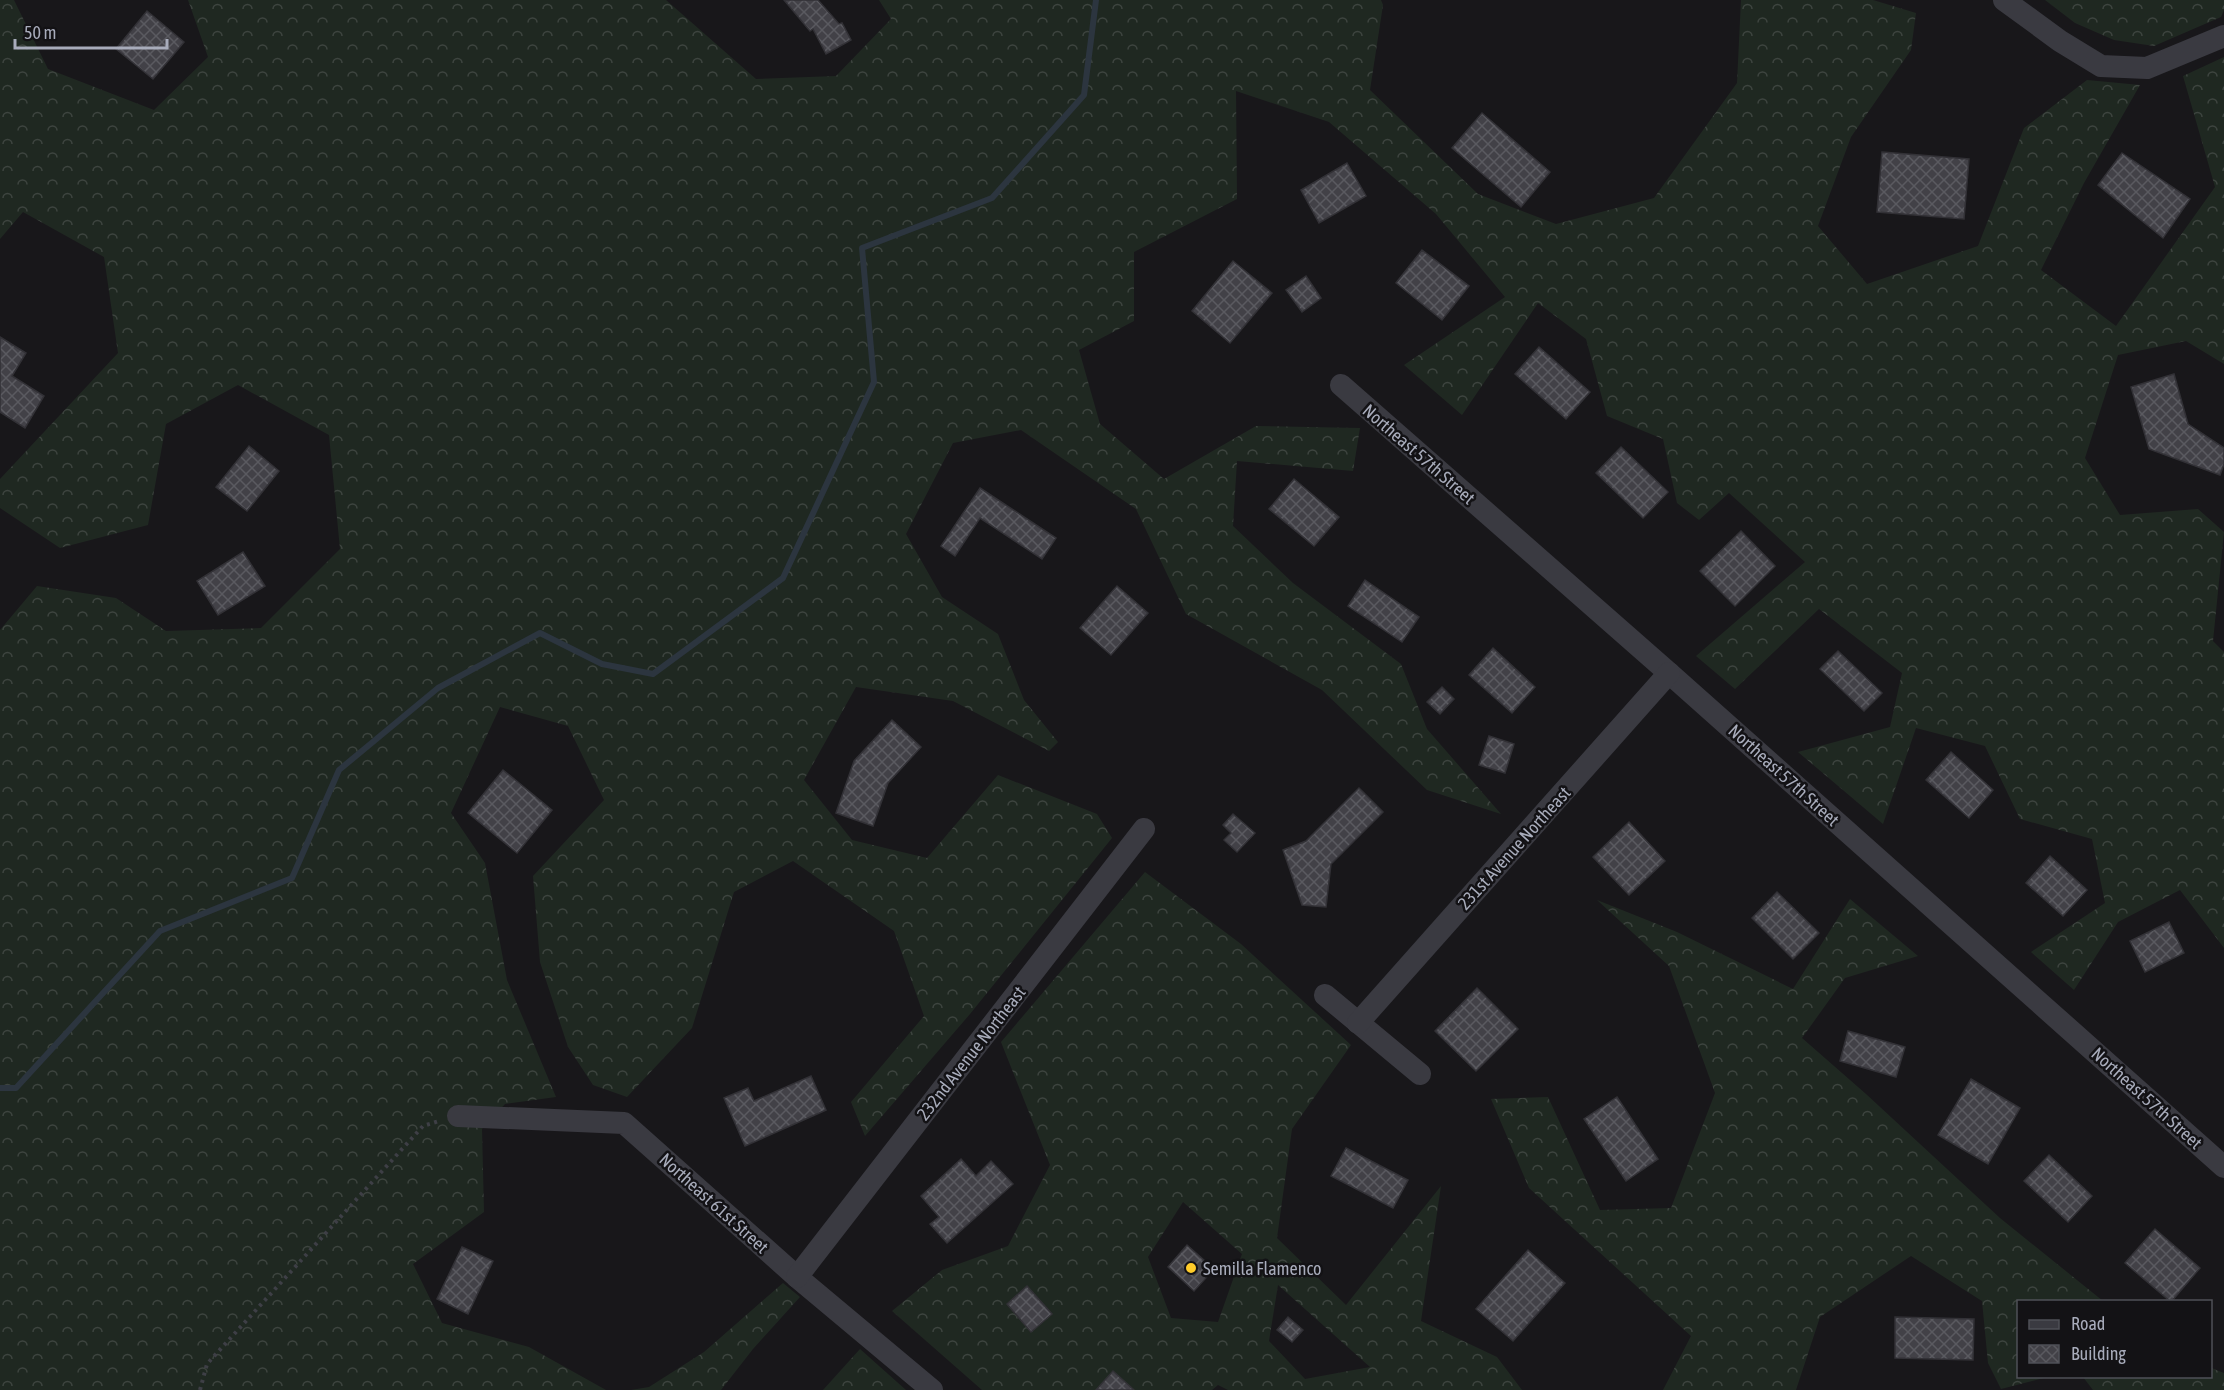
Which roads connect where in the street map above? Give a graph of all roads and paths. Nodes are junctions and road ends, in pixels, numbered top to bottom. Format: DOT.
graph roads {
  1 [pos="2004,0"];
  2 [pos="2224,36"];
  3 [pos="1341,385"];
  4 [pos="1669,673"];
  5 [pos="1144,829"];
  6 [pos="1325,995"];
  7 [pos="1358,1023"];
  8 [pos="1420,1074"];
  9 [pos="458,1116"];
  10 [pos="2224,1167"];
  11 [pos="797,1277"];
  12 [pos="200,1390"];
  13 [pos="932,1390"];
  1 -- 2 [label="street"];
  3 -- 4 [label="street, Northeast 57th Street"];
  4 -- 7 [label="street, 231st Avenue Northeast"];
  4 -- 10 [label="street, Northeast 57th Street"];
  5 -- 11 [label="street, 232nd Avenue Northeast"];
  6 -- 7 [label="street"];
  7 -- 8 [label="street"];
  9 -- 11 [label="street, Northeast 61st Street"];
  9 -- 12 [label="path"];
  11 -- 13 [label="street, Northeast 61st Street"];
}
